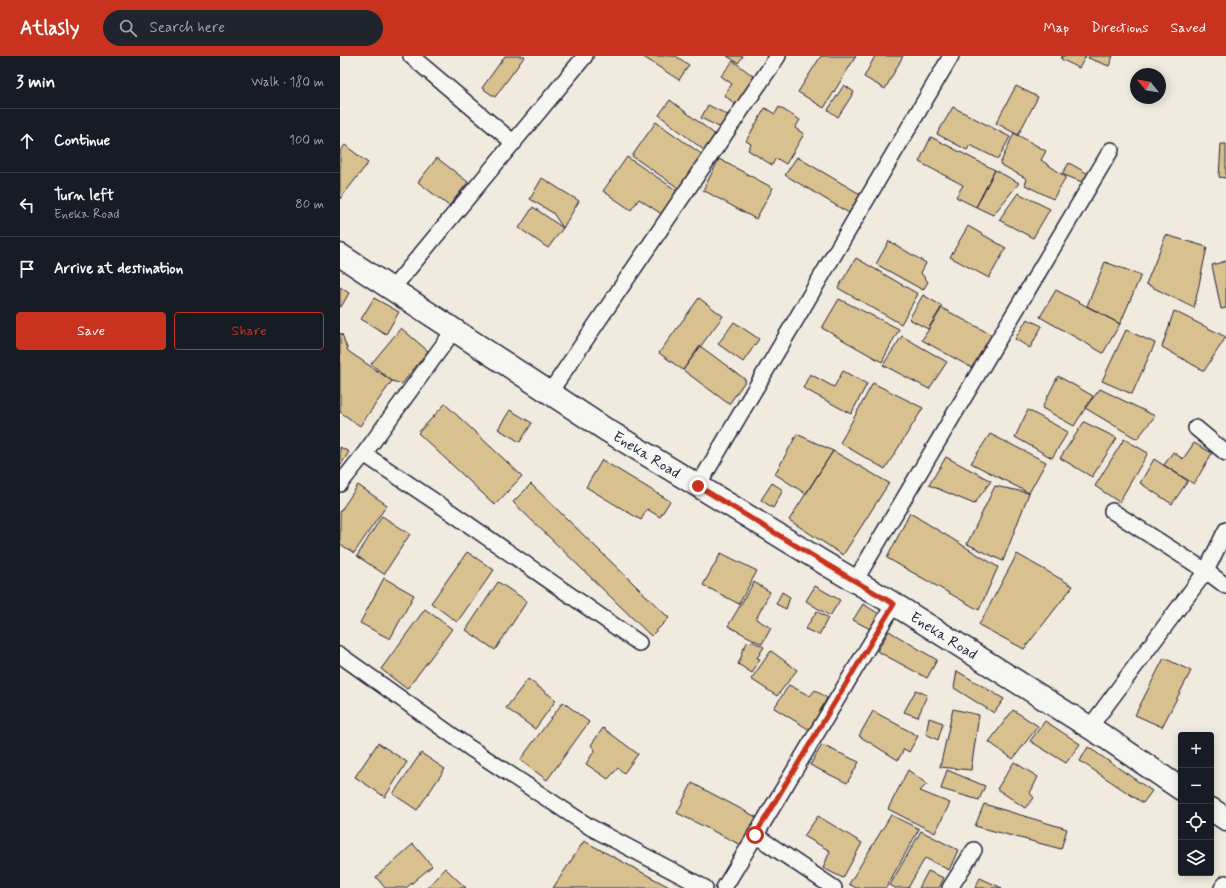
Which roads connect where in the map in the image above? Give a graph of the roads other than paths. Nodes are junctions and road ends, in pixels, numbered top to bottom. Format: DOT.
graph roads {
  1 [pos="411,56"];
  2 [pos="585,56"];
  3 [pos="778,56"];
  4 [pos="951,56"];
  5 [pos="514,142"];
  6 [pos="1111,150"];
  7 [pos="340,256"];
  8 [pos="392,290"];
  9 [pos="454,330"];
  10 [pos="550,392"];
  11 [pos="1196,428"];
  12 [pos="364,454"];
  13 [pos="1226,454"];
  14 [pos="340,484"];
  15 [pos="698,486"];
  16 [pos="1112,511"];
  17 [pos="1226,530"];
  18 [pos="1206,571"];
  19 [pos="855,581"];
  20 [pos="1226,586"];
  21 [pos="894,604"];
  22 [pos="639,642"];
  23 [pos="340,655"];
  24 [pos="1090,727"];
  25 [pos="1178,787"];
  26 [pos="1214,811"];
  27 [pos="1226,819"];
  28 [pos="755,835"];
  29 [pos="974,850"];
  30 [pos="1226,883"];
  31 [pos="705,888"];
  32 [pos="724,888"];
  33 [pos="834,888"];
  34 [pos="950,888"];
  35 [pos="1222,888"];
  1 -- 5 [label="street"];
  2 -- 5 [label="street"];
  3 -- 10 [label="street"];
  4 -- 15 [label="street"];
  5 -- 8 [label="street"];
  6 -- 19 [label="street"];
  7 -- 8 [label="main road, Eneka Road"];
  8 -- 9 [label="main road, Eneka Road"];
  9 -- 10 [label="main road, Eneka Road"];
  9 -- 12 [label="street"];
  10 -- 15 [label="main road, Eneka Road"];
  11 -- 13 [label="street"];
  12 -- 14 [label="street"];
  12 -- 22 [label="street"];
  15 -- 19 [label="main road, Eneka Road"];
  16 -- 18 [label="street"];
  17 -- 18 [label="street"];
  18 -- 20 [label="street"];
  18 -- 24 [label="street"];
  19 -- 21 [label="main road, Eneka Road"];
  21 -- 24 [label="main road, Eneka Road"];
  21 -- 28 [label="street"];
  23 -- 31 [label="street"];
  24 -- 25 [label="main road, Eneka Road"];
  26 -- 27 [label="main road"];
  28 -- 32 [label="street"];
  28 -- 33 [label="street"];
  29 -- 34 [label="street"];
  30 -- 35 [label="street"];
}
